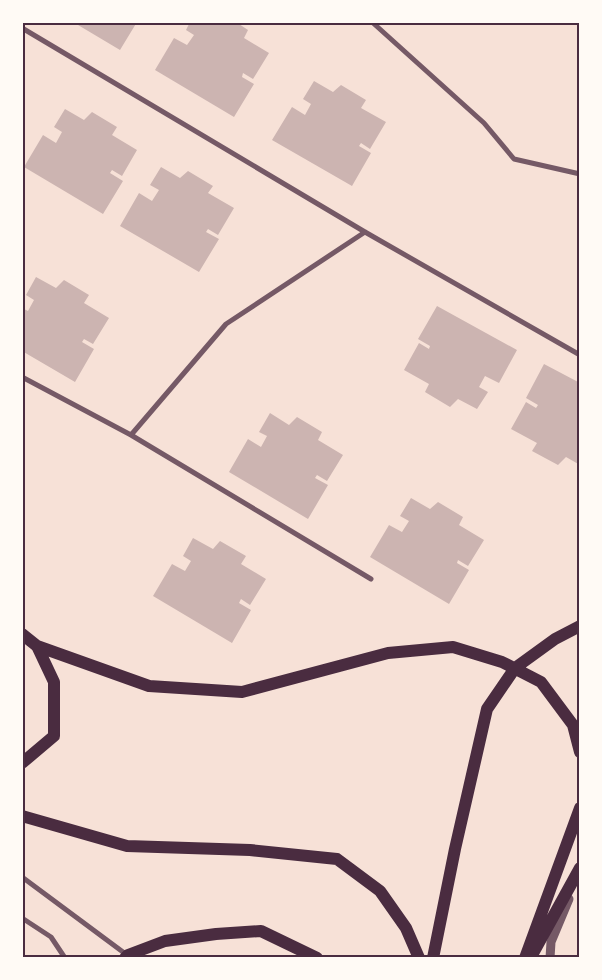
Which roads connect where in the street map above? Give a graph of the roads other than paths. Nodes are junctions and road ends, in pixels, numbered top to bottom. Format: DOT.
graph roads {
  1 [pos="372,22"];
  2 [pos="22,28"];
  3 [pos="580,174"];
  4 [pos="365,232"];
  5 [pos="580,355"];
  6 [pos="22,377"];
  7 [pos="131,436"];
  8 [pos="371,579"];
  9 [pos="580,626"];
  10 [pos="22,634"];
  11 [pos="37,646"];
  12 [pos="580,752"];
  13 [pos="22,763"];
  14 [pos="580,808"];
  15 [pos="22,816"];
  16 [pos="580,870"];
  17 [pos="22,877"];
  18 [pos="22,918"];
  19 [pos="126,956"];
  20 [pos="65,958"];
  21 [pos="317,958"];
  22 [pos="419,958"];
  23 [pos="433,958"];
  24 [pos="524,958"];
  25 [pos="531,958"];
  26 [pos="550,958"];
  1 -- 3 [label="street"];
  2 -- 4 [label="street"];
  4 -- 5 [label="street"];
  4 -- 7 [label="street"];
  6 -- 7 [label="street"];
  7 -- 8 [label="street"];
  9 -- 23 [label="main road"];
  10 -- 11 [label="main road"];
  11 -- 12 [label="main road"];
  11 -- 13 [label="main road"];
  14 -- 24 [label="main road"];
  15 -- 22 [label="main road"];
  16 -- 25 [label="main road"];
  16 -- 26 [label="street"];
  17 -- 19 [label="street"];
  18 -- 20 [label="street"];
  19 -- 21 [label="main road"];
}
